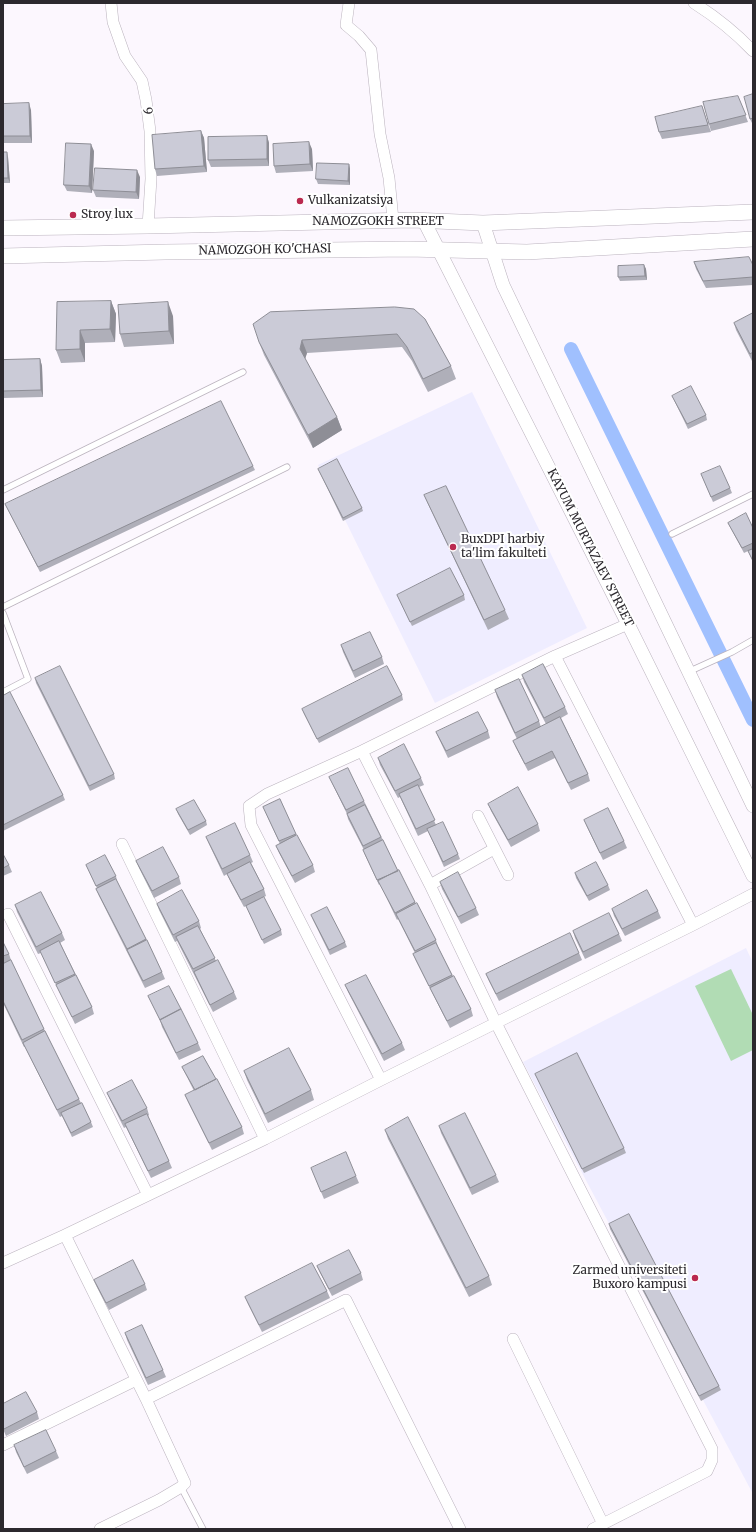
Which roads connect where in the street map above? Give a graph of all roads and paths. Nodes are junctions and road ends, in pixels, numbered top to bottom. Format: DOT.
graph roads {
  1 [pos="111,3"];
  2 [pos="349,3"];
  3 [pos="694,3"];
  4 [pos="753,51"];
  5 [pos="753,212"];
  6 [pos="393,220"];
  7 [pos="424,221"];
  8 [pos="483,223"];
  9 [pos="148,226"];
  10 [pos="3,228"];
  11 [pos="753,239"];
  12 [pos="438,249"];
  13 [pos="492,251"];
  14 [pos="3,256"];
  15 [pos="243,372"];
  16 [pos="286,467"];
  17 [pos="3,490"];
  18 [pos="753,494"];
  19 [pos="672,534"];
  20 [pos="3,607"];
  21 [pos="3,612"];
  22 [pos="628,624"];
  23 [pos="753,640"];
  24 [pos="555,656"];
  25 [pos="688,672"];
  26 [pos="3,692"];
  27 [pos="362,751"];
  28 [pos="749,789"];
  29 [pos="753,806"];
  30 [pos="478,816"];
  31 [pos="122,844"];
  32 [pos="494,848"];
  33 [pos="508,875"];
  34 [pos="753,876"];
  35 [pos="430,885"];
  36 [pos="753,894"];
  37 [pos="8,914"];
  38 [pos="693,926"];
  39 [pos="496,1023"];
  40 [pos="381,1080"];
  41 [pos="265,1139"];
  42 [pos="148,1194"];
  43 [pos="65,1235"];
  44 [pos="3,1263"];
  45 [pos="513,1339"];
  46 [pos="136,1380"];
  47 [pos="146,1399"];
  48 [pos="3,1445"];
  49 [pos="181,1488"];
  50 [pos="598,1527"];
  51 [pos="100,1529"];
  52 [pos="203,1529"];
  53 [pos="460,1529"];
  1 -- 9 [label="street, 9"];
  2 -- 6 [label="street"];
  3 -- 4 [label="street"];
  5 -- 8 [label="main road, NAMOZGOKH STREET"];
  6 -- 7 [label="main road, NAMOZGOKH STREET"];
  6 -- 9 [label="main road, NAMOZGOKH STREET"];
  7 -- 8 [label="main road, NAMOZGOKH STREET"];
  7 -- 12 [label="street, KAYUM MURTAZAEV STREET"];
  8 -- 13 [label="street"];
  9 -- 10 [label="main road, NAMOZGOKH STREET"];
  11 -- 13 [label="main road, NAMOZGOH KO'CHASI"];
  12 -- 13 [label="main road, NAMOZGOH KO'CHASI"];
  12 -- 14 [label="main road, NAMOZGOH KO'CHASI"];
  12 -- 22 [label="street, KAYUM MURTAZAEV STREET"];
  13 -- 25 [label="street"];
  15 -- 17 [label="lane"];
  16 -- 20 [label="lane"];
  18 -- 19 [label="lane"];
  21 -- 26 [label="lane"];
  22 -- 24 [label="street"];
  22 -- 34 [label="street, KAYUM MURTAZAEV STREET"];
  23 -- 25 [label="lane"];
  24 -- 27 [label="street"];
  24 -- 38 [label="street"];
  25 -- 28 [label="street"];
  27 -- 35 [label="street"];
  27 -- 40 [label="street"];
  28 -- 29 [label="street"];
  30 -- 32 [label="street"];
  31 -- 41 [label="street"];
  32 -- 33 [label="street"];
  32 -- 35 [label="street"];
  35 -- 39 [label="street"];
  36 -- 38 [label="street"];
  37 -- 42 [label="street"];
  38 -- 39 [label="street"];
  39 -- 40 [label="street"];
  39 -- 50 [label="street"];
  40 -- 41 [label="street"];
  41 -- 42 [label="street"];
  42 -- 43 [label="street"];
  43 -- 44 [label="street"];
  43 -- 46 [label="street"];
  45 -- 50 [label="street"];
  46 -- 47 [label="street"];
  46 -- 48 [label="street"];
  47 -- 49 [label="street"];
  47 -- 53 [label="street"];
  49 -- 51 [label="street"];
  49 -- 52 [label="lane"];
}
